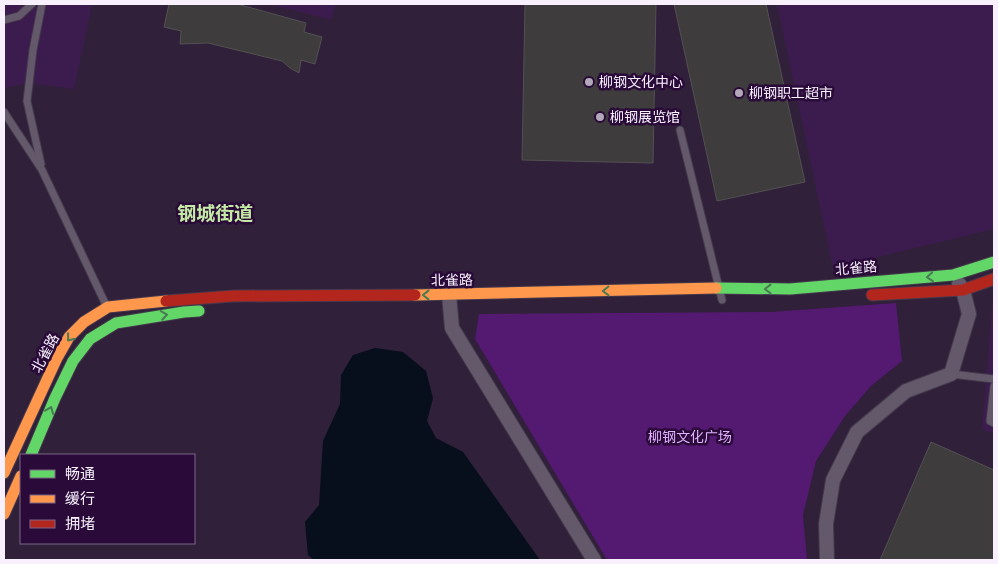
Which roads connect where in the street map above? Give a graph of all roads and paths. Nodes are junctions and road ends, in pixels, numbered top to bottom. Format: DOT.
graph roads {
  1 [pos="32,4"];
  2 [pos="42,4"];
  3 [pos="4,20"];
  4 [pos="4,112"];
  5 [pos="680,130"];
  6 [pos="42,170"];
  7 [pos="994,262"];
  8 [pos="953,275"];
  9 [pos="994,279"];
  10 [pos="719,288"];
  11 [pos="962,290"];
  12 [pos="863,296"];
  13 [pos="721,300"];
  14 [pos="450,305"];
  15 [pos="108,307"];
  16 [pos="210,310"];
  17 [pos="116,323"];
  18 [pos="951,374"];
  19 [pos="994,379"];
  20 [pos="994,386"];
  21 [pos="994,423"];
  22 [pos="31,454"];
  23 [pos="4,473"];
  24 [pos="20,478"];
  25 [pos="4,514"];
  26 [pos="594,560"];
  27 [pos="827,560"];
  1 -- 3 [label="lane"];
  2 -- 6 [label="lane"];
  4 -- 6 [label="lane"];
  5 -- 10 [label="lane"];
  6 -- 15 [label="lane"];
  7 -- 8 [label="street, 北雀路"];
  8 -- 10 [label="street, 北雀路, one-way"];
  8 -- 11 [label="street"];
  9 -- 11 [label="street, 北雀路"];
  10 -- 13 [label="lane"];
  10 -- 14 [label="street, 北雀路, one-way"];
  11 -- 12 [label="street, 北雀路"];
  11 -- 18 [label="street"];
  14 -- 15 [label="street, 北雀路, one-way"];
  14 -- 26 [label="street"];
  15 -- 17 [label="lane"];
  15 -- 23 [label="street, 北雀路, one-way"];
  17 -- 16 [label="street, 北雀路, one-way"];
  22 -- 17 [label="street, 北雀路, one-way"];
  18 -- 19 [label="lane"];
  18 -- 27 [label="street"];
  20 -- 21 [label="lane"];
  24 -- 25 [label="street"];
}
